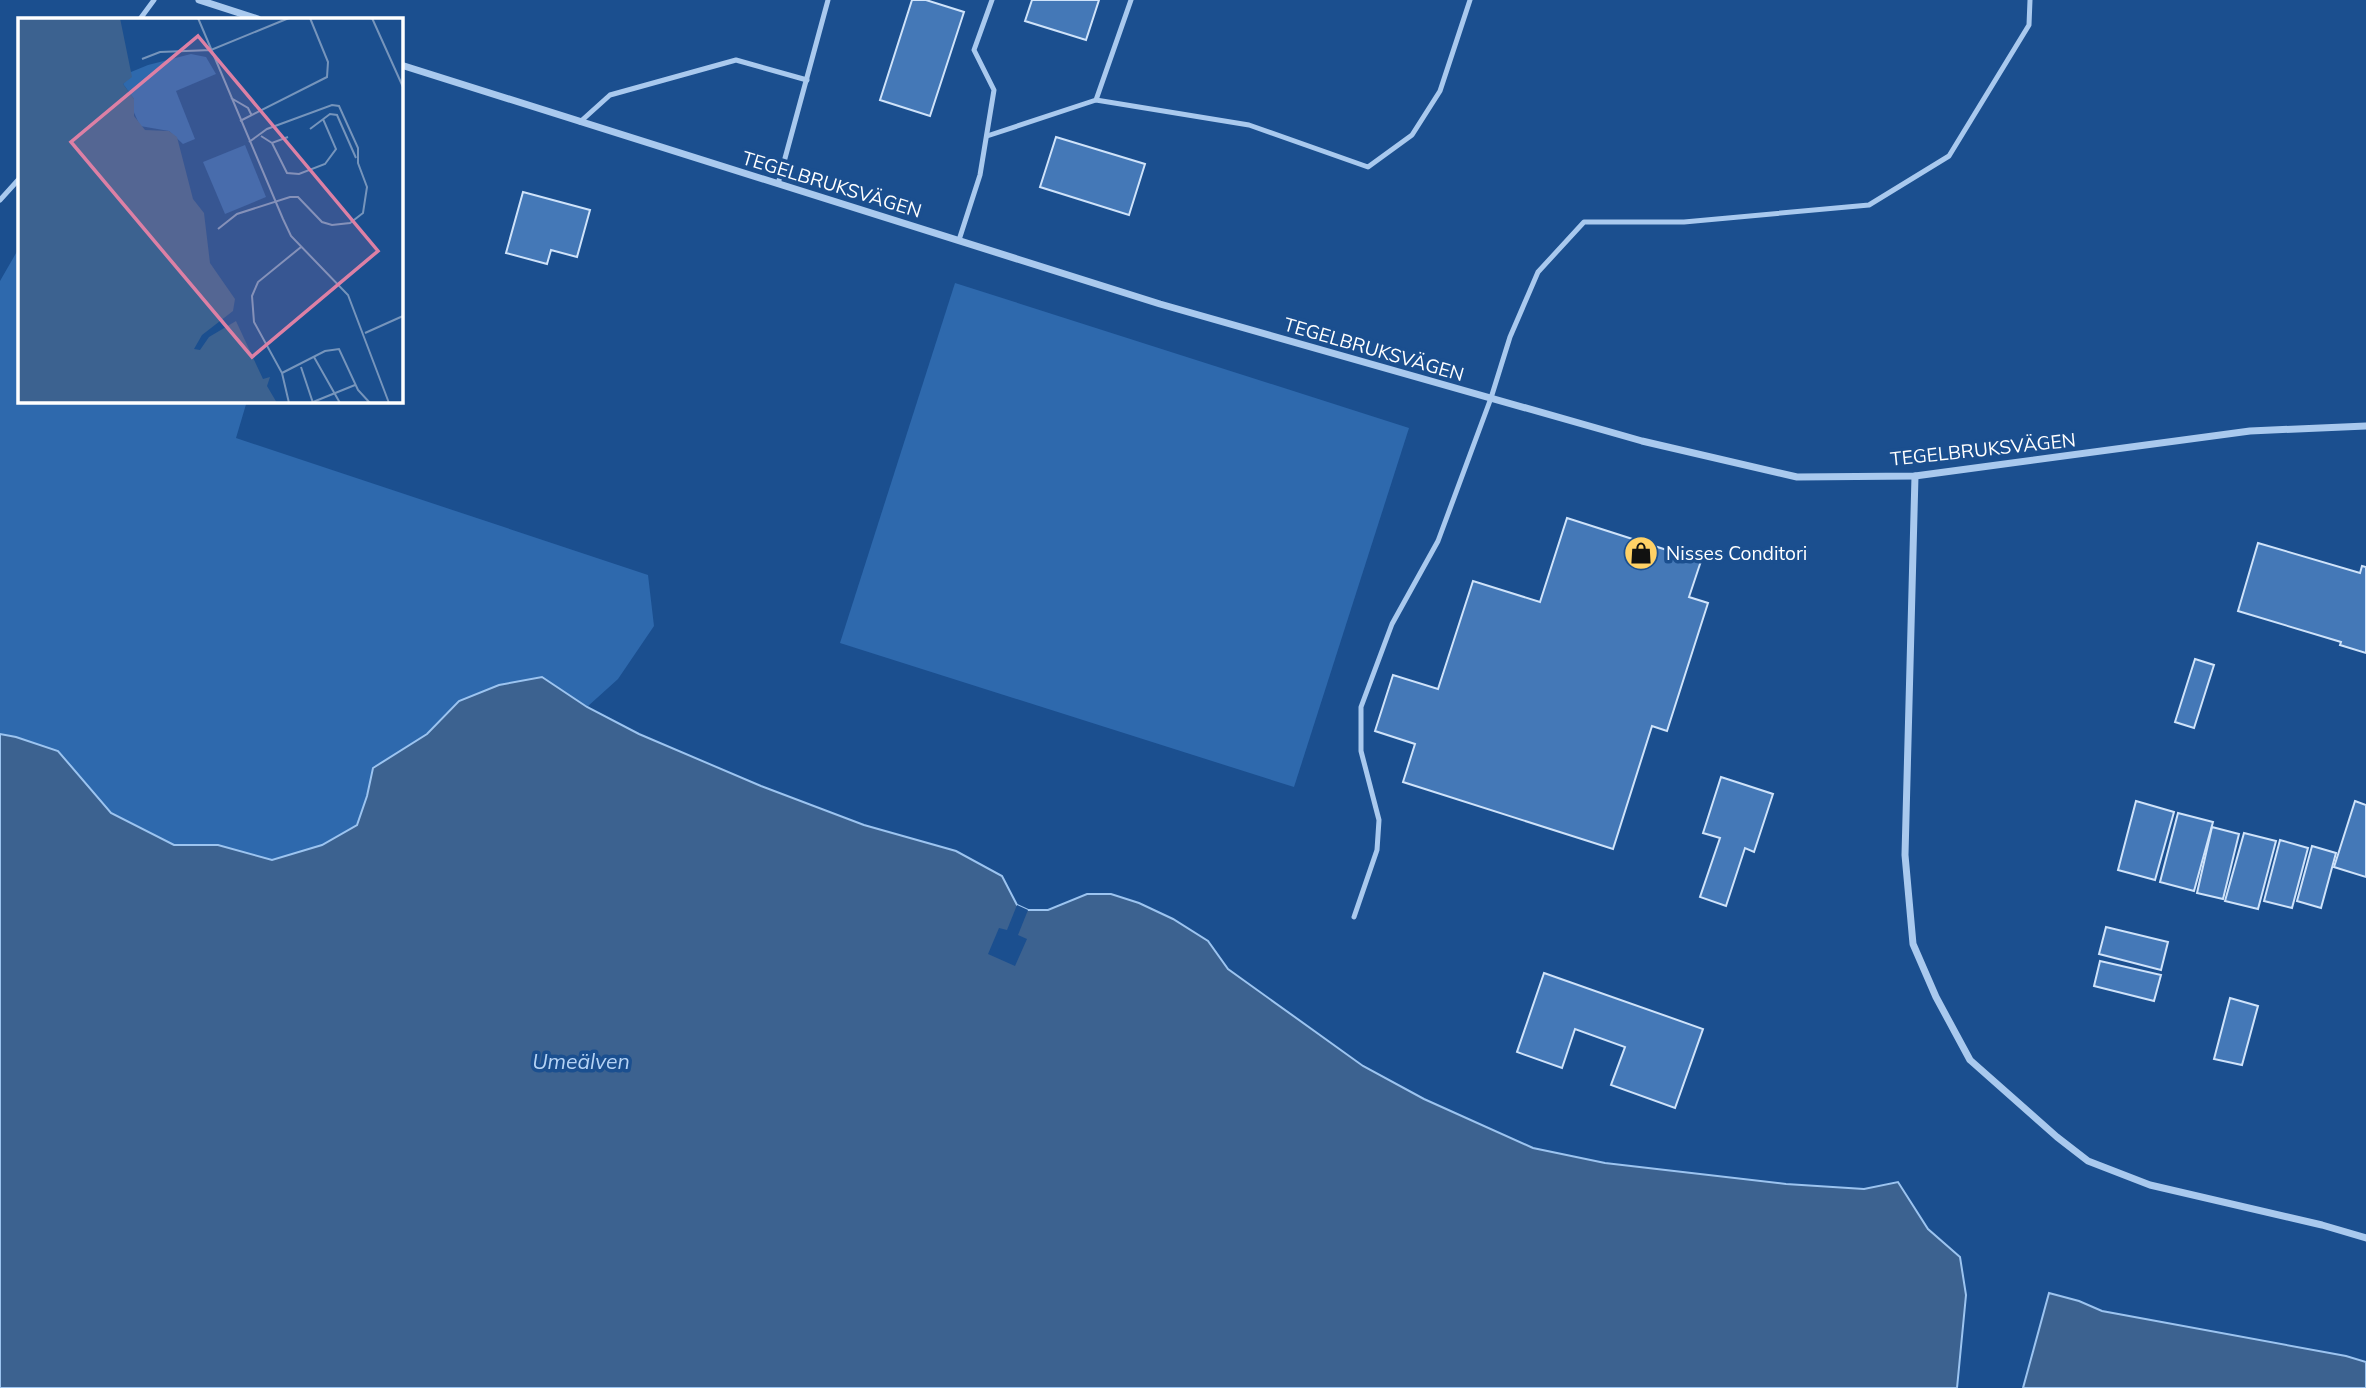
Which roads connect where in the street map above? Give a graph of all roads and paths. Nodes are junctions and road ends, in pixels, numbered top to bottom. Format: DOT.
graph roads {
  1 [pos="154,0"];
  2 [pos="199,0"];
  3 [pos="828,0"];
  4 [pos="992,0"];
  5 [pos="1131,0"];
  6 [pos="1470,0"];
  7 [pos="2030,0"];
  8 [pos="141,18"];
  9 [pos="255,18"];
  10 [pos="402,65"];
  11 [pos="807,80"];
  12 [pos="1096,100"];
  13 [pos="580,122"];
  14 [pos="986,136"];
  15 [pos="18,179"];
  16 [pos="778,184"];
  17 [pos="0,200"];
  18 [pos="959,240"];
  19 [pos="1491,398"];
  20 [pos="2366,425"];
  21 [pos="1915,476"];
  22 [pos="1354,917"];
  23 [pos="2366,1238"];
  1 -- 8 [label="lane"];
  2 -- 9 [label="street"];
  3 -- 11 [label="lane"];
  4 -- 14 [label="lane"];
  5 -- 12 [label="lane"];
  6 -- 12 [label="lane"];
  7 -- 19 [label="lane"];
  10 -- 13 [label="street, TEGELBRUKSVÄGEN"];
  11 -- 13 [label="lane"];
  11 -- 16 [label="lane"];
  12 -- 14 [label="lane"];
  13 -- 16 [label="street, TEGELBRUKSVÄGEN"];
  14 -- 18 [label="lane"];
  15 -- 17 [label="lane"];
  16 -- 18 [label="street, TEGELBRUKSVÄGEN"];
  18 -- 19 [label="street, TEGELBRUKSVÄGEN"];
  19 -- 21 [label="street, TEGELBRUKSVÄGEN"];
  19 -- 22 [label="lane"];
  20 -- 21 [label="street, TEGELBRUKSVÄGEN"];
  21 -- 23 [label="street"];
}
